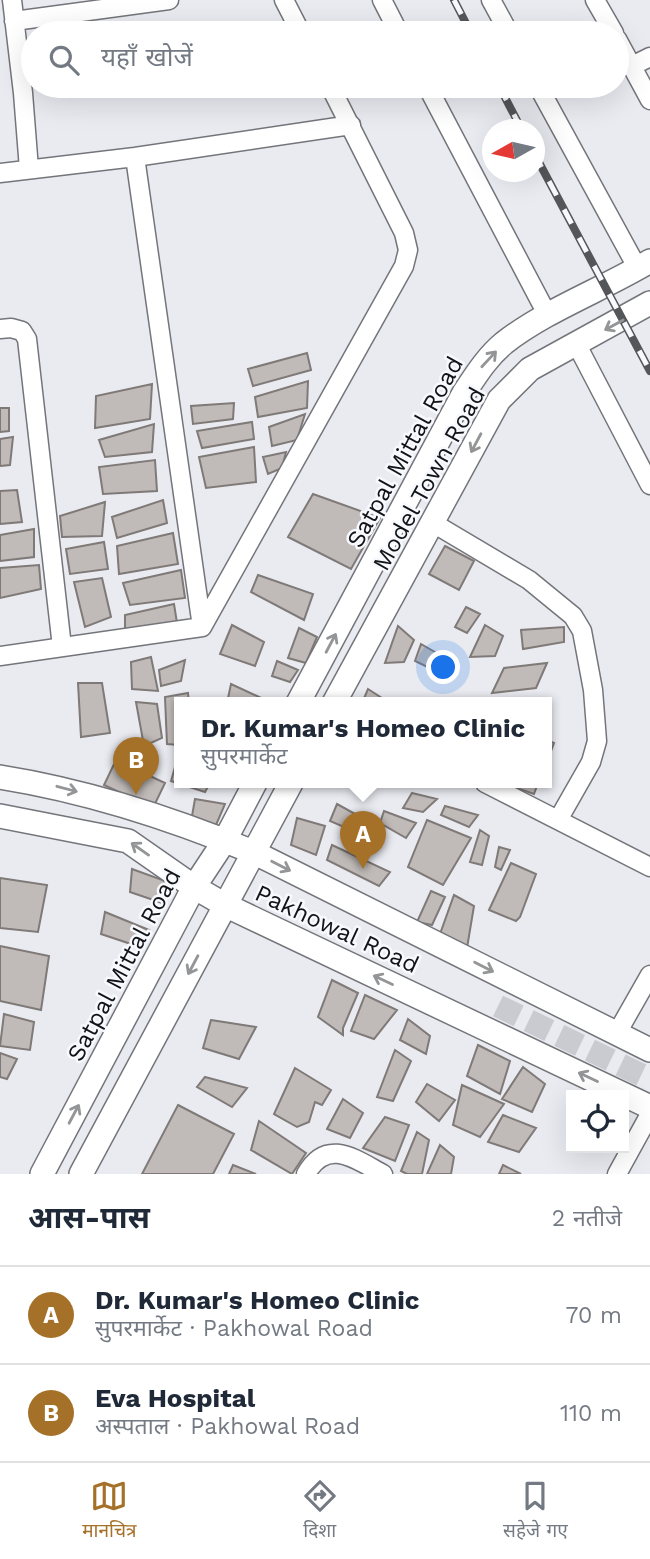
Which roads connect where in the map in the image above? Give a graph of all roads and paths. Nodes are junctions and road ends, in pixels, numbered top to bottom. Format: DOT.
graph roads {
  1 [pos="12,0"];
  2 [pos="169,0"];
  3 [pos="284,0"];
  4 [pos="382,0"];
  5 [pos="491,0"];
  6 [pos="596,0"];
  7 [pos="14,21"];
  8 [pos="295,21"];
  9 [pos="393,21"];
  10 [pos="502,21"];
  11 [pos="607,21"];
  12 [pos="650,57"];
  13 [pos="629,61"];
  14 [pos="632,66"];
  15 [pos="21,90"];
  16 [pos="22,98"];
  17 [pos="336,98"];
  18 [pos="433,98"];
  19 [pos="545,98"];
  20 [pos="650,100"];
  21 [pos="351,125"];
  22 [pos="135,157"];
  23 [pos="29,169"];
  24 [pos="0,173"];
  25 [pos="644,265"];
  26 [pos="650,303"];
  27 [pos="548,316"];
  28 [pos="0,329"];
  29 [pos="577,345"];
  30 [pos="650,485"];
  31 [pos="433,523"];
  32 [pos="202,627"];
  33 [pos="62,647"];
  34 [pos="0,656"];
  35 [pos="301,697"];
  36 [pos="337,697"];
  37 [pos="0,777"];
  38 [pos="252,788"];
  39 [pos="288,788"];
  40 [pos="495,788"];
  41 [pos="0,816"];
  42 [pos="558,820"];
  43 [pos="225,840"];
  44 [pos="253,852"];
  45 [pos="650,867"];
  46 [pos="194,887"];
  47 [pos="225,905"];
  48 [pos="650,975"];
  49 [pos="617,1033"];
  50 [pos="650,1050"];
  51 [pos="650,1107"];
  52 [pos="650,1114"];
  53 [pos="42,1174"];
  54 [pos="81,1174"];
  55 [pos="306,1174"];
  56 [pos="383,1174"];
  57 [pos="617,1174"];
  1 -- 7 [label="street"];
  2 -- 7 [label="street"];
  3 -- 8 [label="street"];
  4 -- 9 [label="street"];
  5 -- 10 [label="street"];
  6 -- 11 [label="street"];
  7 -- 15 [label="street"];
  12 -- 14 [label="street"];
  13 -- 14 [label="street"];
  14 -- 20 [label="street"];
  16 -- 23 [label="street"];
  17 -- 21 [label="street"];
  18 -- 27 [label="street"];
  19 -- 25 [label="street"];
  21 -- 22 [label="street"];
  21 -- 32 [label="street"];
  22 -- 23 [label="street"];
  22 -- 32 [label="street"];
  23 -- 24 [label="street"];
  25 -- 27 [label="street, Satpal Mittal Road"];
  26 -- 29 [label="street, Model Town Road, one-way"];
  35 -- 27 [label="street, Satpal Mittal Road, one-way"];
  28 -- 33 [label="street"];
  29 -- 30 [label="street"];
  29 -- 31 [label="street, Model Town Road, one-way"];
  31 -- 36 [label="street, Model Town Road"];
  31 -- 42 [label="street"];
  32 -- 33 [label="street"];
  33 -- 34 [label="street"];
  37 -- 43 [label="street, Pakhowal Road, one-way"];
  38 -- 43 [label="street, Satpal Mittal Road"];
  39 -- 44 [label="street"];
  40 -- 42 [label="street"];
  46 -- 41 [label="street, Pakhowal Road, one-way"];
  42 -- 45 [label="street"];
  43 -- 44 [label="street, Pakhowal Road"];
  43 -- 46 [label="street, Satpal Mittal Road"];
  44 -- 47 [label="street"];
  44 -- 49 [label="street, Pakhowal Road, one-way"];
  46 -- 47 [label="street, Pakhowal Road"];
  53 -- 46 [label="street, Satpal Mittal Road, one-way"];
  51 -- 47 [label="street, Pakhowal Road, one-way"];
  47 -- 54 [label="street, one-way"];
  48 -- 49 [label="street"];
  49 -- 50 [label="street, Pakhowal Road"];
  52 -- 57 [label="street"];
  55 -- 56 [label="street"];
}
